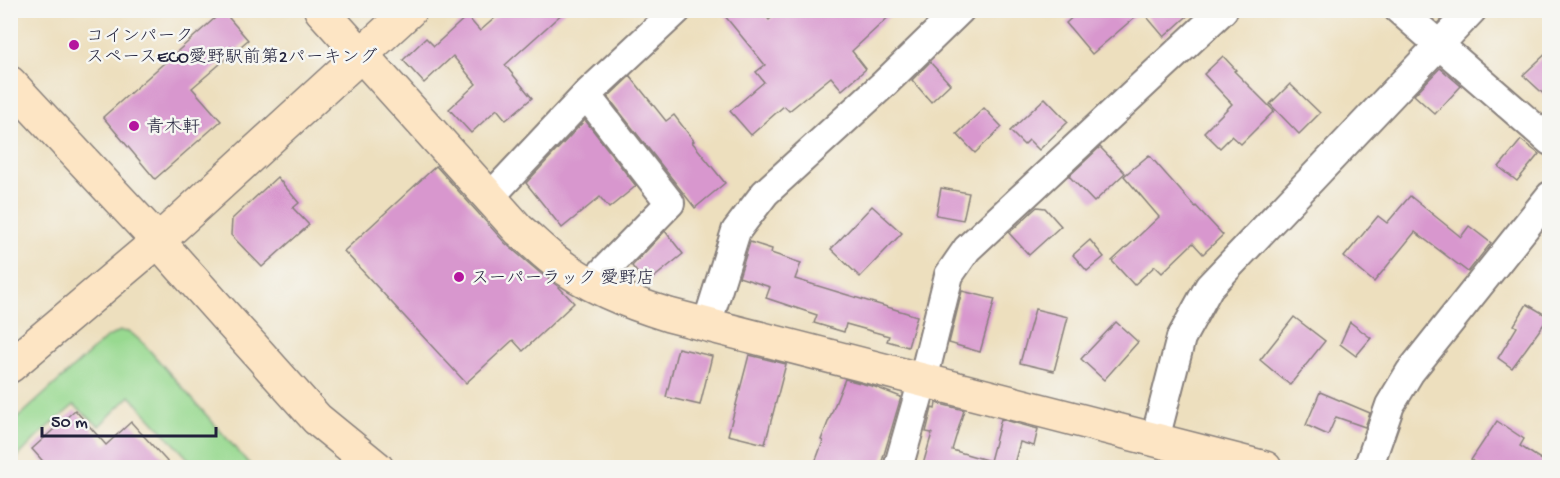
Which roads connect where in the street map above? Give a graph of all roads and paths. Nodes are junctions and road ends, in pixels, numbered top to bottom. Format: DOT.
graph roads {
  1 [pos="321,10"];
  2 [pos="410,10"];
  3 [pos="677,10"];
  4 [pos="960,10"];
  5 [pos="1223,10"];
  6 [pos="1399,10"];
  7 [pos="1472,10"];
  8 [pos="1439,44"];
  9 [pos="363,55"];
  10 [pos="10,83"];
  11 [pos="586,95"];
  12 [pos="1550,141"];
  13 [pos="490,196"];
  14 [pos="1550,196"];
  15 [pos="158,241"];
  16 [pos="591,284"];
  17 [pos="706,324"];
  18 [pos="10,366"];
  19 [pos="923,380"];
  20 [pos="1155,439"];
  21 [pos="376,468"];
  22 [pos="898,468"];
  23 [pos="1265,468"];
  24 [pos="1368,468"];
  1 -- 9 [label="street"];
  2 -- 9 [label="street"];
  3 -- 11 [label="street"];
  4 -- 17 [label="street"];
  5 -- 19 [label="street"];
  6 -- 8 [label="street"];
  7 -- 8 [label="street"];
  8 -- 12 [label="street"];
  8 -- 20 [label="street"];
  9 -- 13 [label="street"];
  9 -- 15 [label="street"];
  10 -- 15 [label="street"];
  11 -- 13 [label="street"];
  11 -- 16 [label="street"];
  13 -- 16 [label="street"];
  14 -- 24 [label="street"];
  15 -- 18 [label="street"];
  15 -- 21 [label="street"];
  16 -- 17 [label="street"];
  17 -- 19 [label="street"];
  19 -- 20 [label="street"];
  19 -- 22 [label="street"];
  20 -- 23 [label="street"];
}
